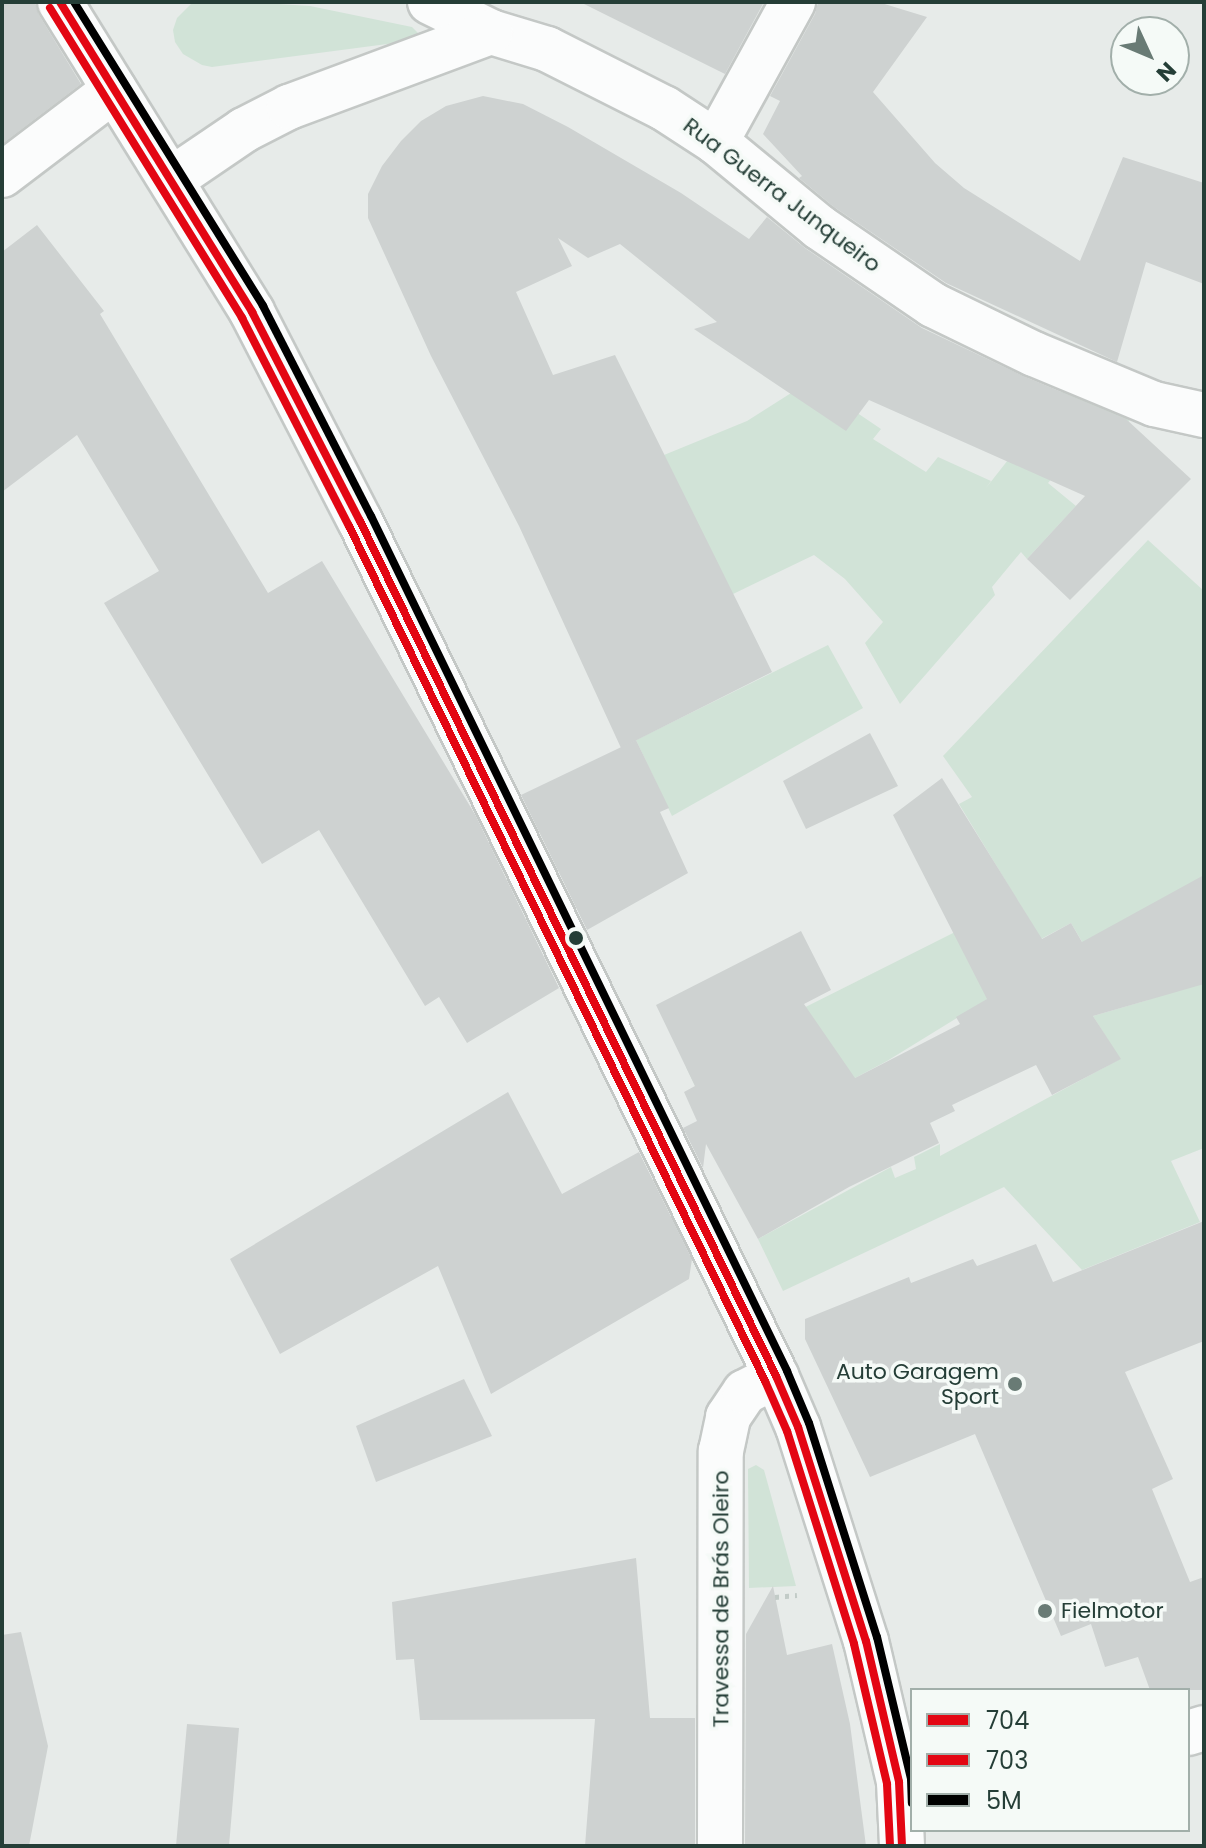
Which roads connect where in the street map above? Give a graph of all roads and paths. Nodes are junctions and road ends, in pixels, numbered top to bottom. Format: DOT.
graph roads {
  1 [pos="430,2"];
  2 [pos="793,2"];
  3 [pos="74,8"];
  4 [pos="491,32"];
  5 [pos="114,90"];
  6 [pos="716,142"];
  7 [pos="2,175"];
  8 [pos="172,179"];
  9 [pos="1204,415"];
  10 [pos="776,1376"];
  11 [pos="855,1606"];
  12 [pos="721,1613"];
  13 [pos="905,1832"];
  14 [pos="720,1846"];
  1 -- 4 [label="street, Rua Guerra Junqueiro"];
  2 -- 6 [label="street"];
  3 -- 5 [label="street"];
  4 -- 6 [label="street, Rua Guerra Junqueiro"];
  4 -- 8 [label="street"];
  5 -- 7 [label="street"];
  5 -- 8 [label="street"];
  6 -- 9 [label="street, Rua Guerra Junqueiro"];
  8 -- 10 [label="street"];
  10 -- 11 [label="street"];
  10 -- 12 [label="street, Travessa de Brás Oleiro"];
  11 -- 12 [label="path"];
  11 -- 13 [label="street"];
  12 -- 14 [label="street, Travessa de Brás Oleiro"];
}
